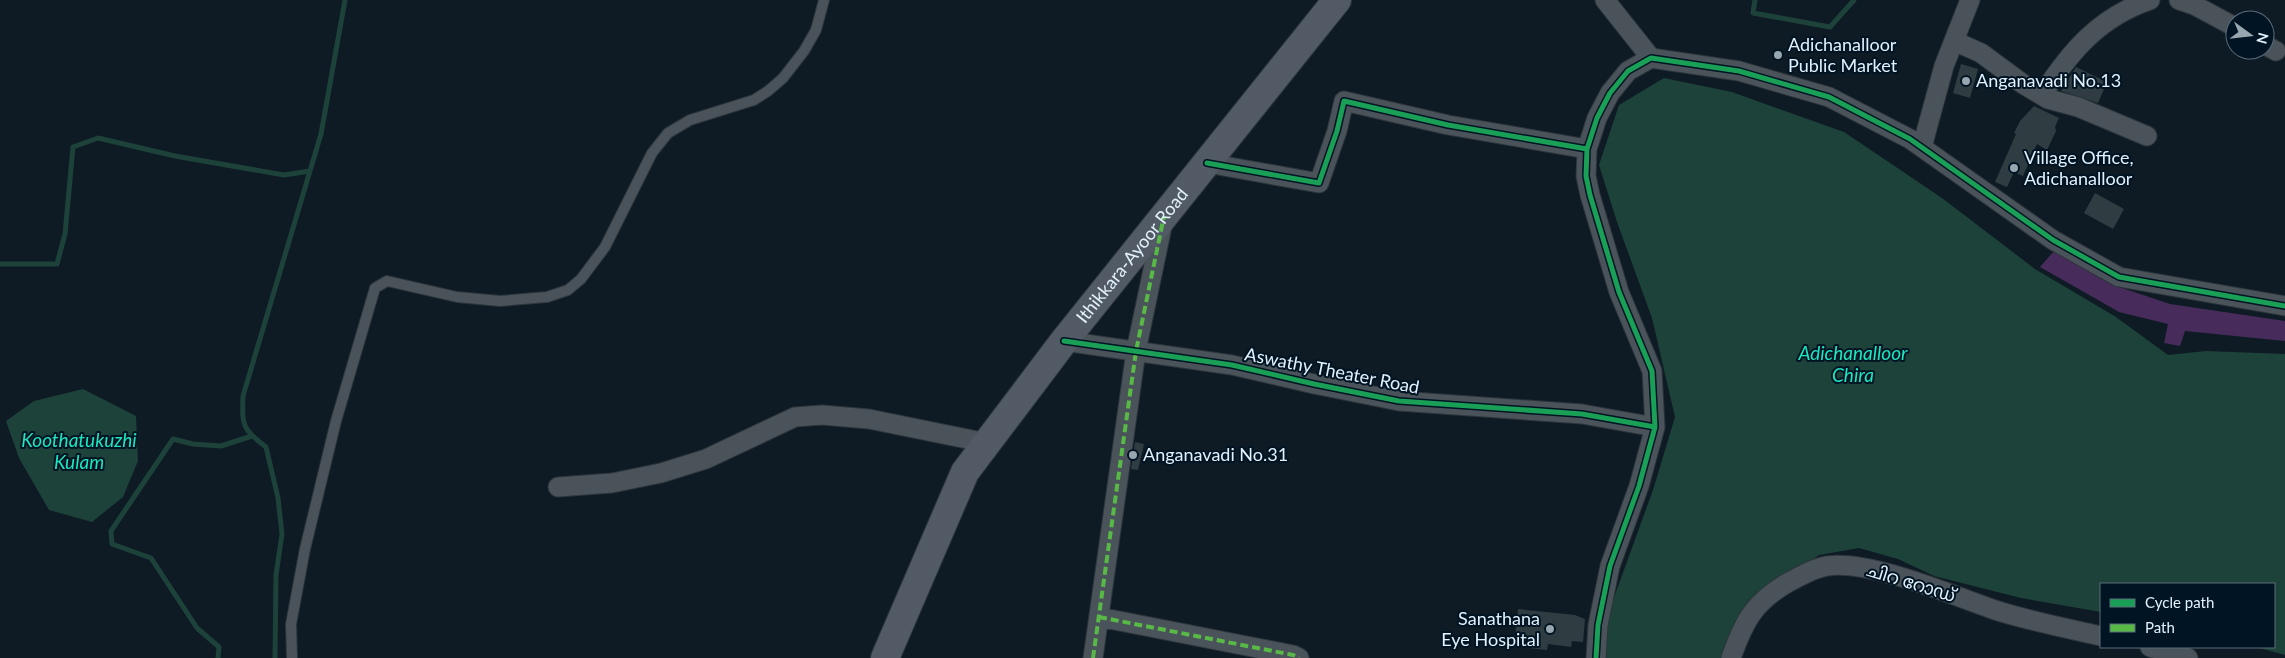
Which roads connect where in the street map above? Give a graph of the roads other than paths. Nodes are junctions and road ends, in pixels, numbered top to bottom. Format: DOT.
graph roads {
  1 [pos="824,0"];
  2 [pos="1337,0"];
  3 [pos="1605,0"];
  4 [pos="1970,0"];
  5 [pos="2150,0"];
  6 [pos="2179,0"];
  7 [pos="2225,22"];
  8 [pos="1954,41"];
  9 [pos="1651,58"];
  10 [pos="2042,95"];
  11 [pos="2147,136"];
  12 [pos="1922,147"];
  13 [pos="1587,149"];
  14 [pos="1207,163"];
  15 [pos="1164,216"];
  16 [pos="2285,306"];
  17 [pos="1064,341"];
  18 [pos="1136,351"];
  19 [pos="1655,427"];
  20 [pos="987,443"];
  21 [pos="558,487"];
  22 [pos="1099,617"];
  23 [pos="2100,636"];
  24 [pos="2153,648"];
  25 [pos="292,658"];
  26 [pos="885,658"];
  27 [pos="1093,658"];
  28 [pos="1299,658"];
  29 [pos="1596,658"];
  30 [pos="1732,658"];
  31 [pos="2188,658"];
  1 -- 25 [label="lane"];
  2 -- 14 [label="main road, Ithikkara-Ayoor Road"];
  3 -- 9 [label="street"];
  4 -- 8 [label="street"];
  5 -- 10 [label="street"];
  6 -- 7 [label="street"];
  8 -- 10 [label="street"];
  8 -- 12 [label="street"];
  9 -- 12 [label="street"];
  9 -- 13 [label="street"];
  10 -- 11 [label="street"];
  12 -- 16 [label="street"];
  13 -- 14 [label="street"];
  13 -- 19 [label="street"];
  14 -- 15 [label="main road, Ithikkara-Ayoor Road"];
  15 -- 17 [label="main road, Ithikkara-Ayoor Road"];
  15 -- 18 [label="street"];
  17 -- 18 [label="street, Aswathy Theater Road"];
  17 -- 20 [label="main road, Ithikkara-Ayoor Road"];
  18 -- 19 [label="street, Aswathy Theater Road"];
  18 -- 22 [label="street"];
  19 -- 29 [label="street"];
  20 -- 21 [label="street"];
  20 -- 26 [label="main road, Ithikkara-Ayoor Road"];
  22 -- 27 [label="street"];
  22 -- 28 [label="street"];
  23 -- 30 [label="street, ചിറ റോഡ്"];
  24 -- 31 [label="street"];
}
